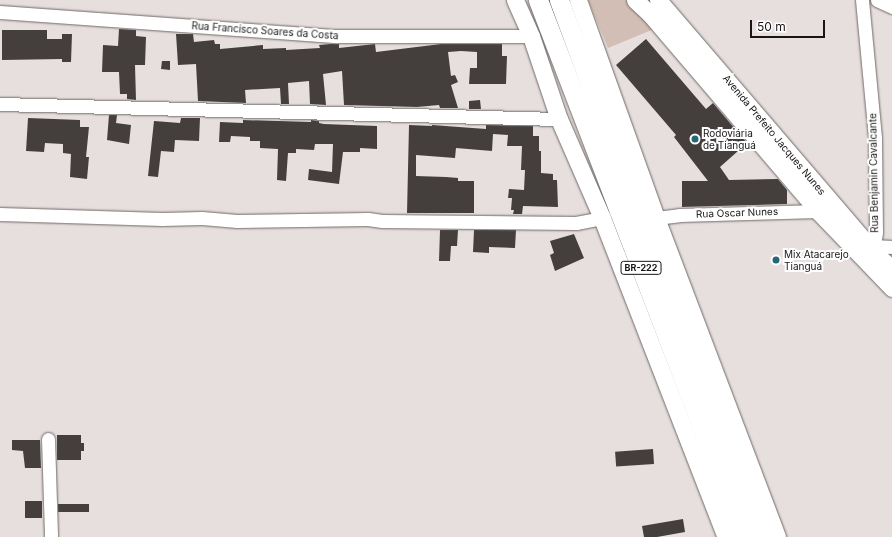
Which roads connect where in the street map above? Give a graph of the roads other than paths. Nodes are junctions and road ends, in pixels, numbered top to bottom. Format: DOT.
graph roads {
  1 [pos="516,0"];
  2 [pos="538,0"];
  3 [pos="559,0"];
  4 [pos="578,0"];
  5 [pos="635,0"];
  6 [pos="862,0"];
  7 [pos="877,0"];
  8 [pos="657,6"];
  9 [pos="892,7"];
  10 [pos="0,12"];
  11 [pos="531,36"];
  12 [pos="0,104"];
  13 [pos="559,119"];
  14 [pos="824,206"];
  15 [pos="0,214"];
  16 [pos="602,218"];
  17 [pos="656,218"];
  18 [pos="892,247"];
  19 [pos="870,252"];
  20 [pos="892,269"];
  21 [pos="892,288"];
  22 [pos="48,439"];
  23 [pos="51,537"];
  24 [pos="726,537"];
  25 [pos="744,537"];
  26 [pos="761,537"];
  27 [pos="777,537"];
  1 -- 11 [label="main road"];
  2 -- 25 [label="highway, BR-222"];
  3 -- 26 [label="highway, BR-222"];
  4 -- 17 [label="main road, BR-222"];
  5 -- 8 [label="main road, Avenida Prefeito Jacques Nunes"];
  6 -- 19 [label="street, Rua Benjamin Cavalcante"];
  7 -- 9 [label="street"];
  8 -- 14 [label="main road, Avenida Prefeito Jacques Nunes"];
  10 -- 11 [label="street, Rua Francisco Soares da Costa"];
  11 -- 13 [label="main road"];
  12 -- 13 [label="street"];
  13 -- 16 [label="main road"];
  14 -- 17 [label="street, Rua Oscar Nunes"];
  14 -- 19 [label="main road, Avenida Prefeito Jacques Nunes"];
  15 -- 16 [label="street"];
  16 -- 24 [label="main road"];
  17 -- 27 [label="main road, BR-222"];
  18 -- 19 [label="street"];
  19 -- 20 [label="main road, Avenida Prefeito Jacques Nunes"];
  19 -- 21 [label="main road, Avenida Prefeito Jacques Nunes"];
  22 -- 23 [label="street"];
}
